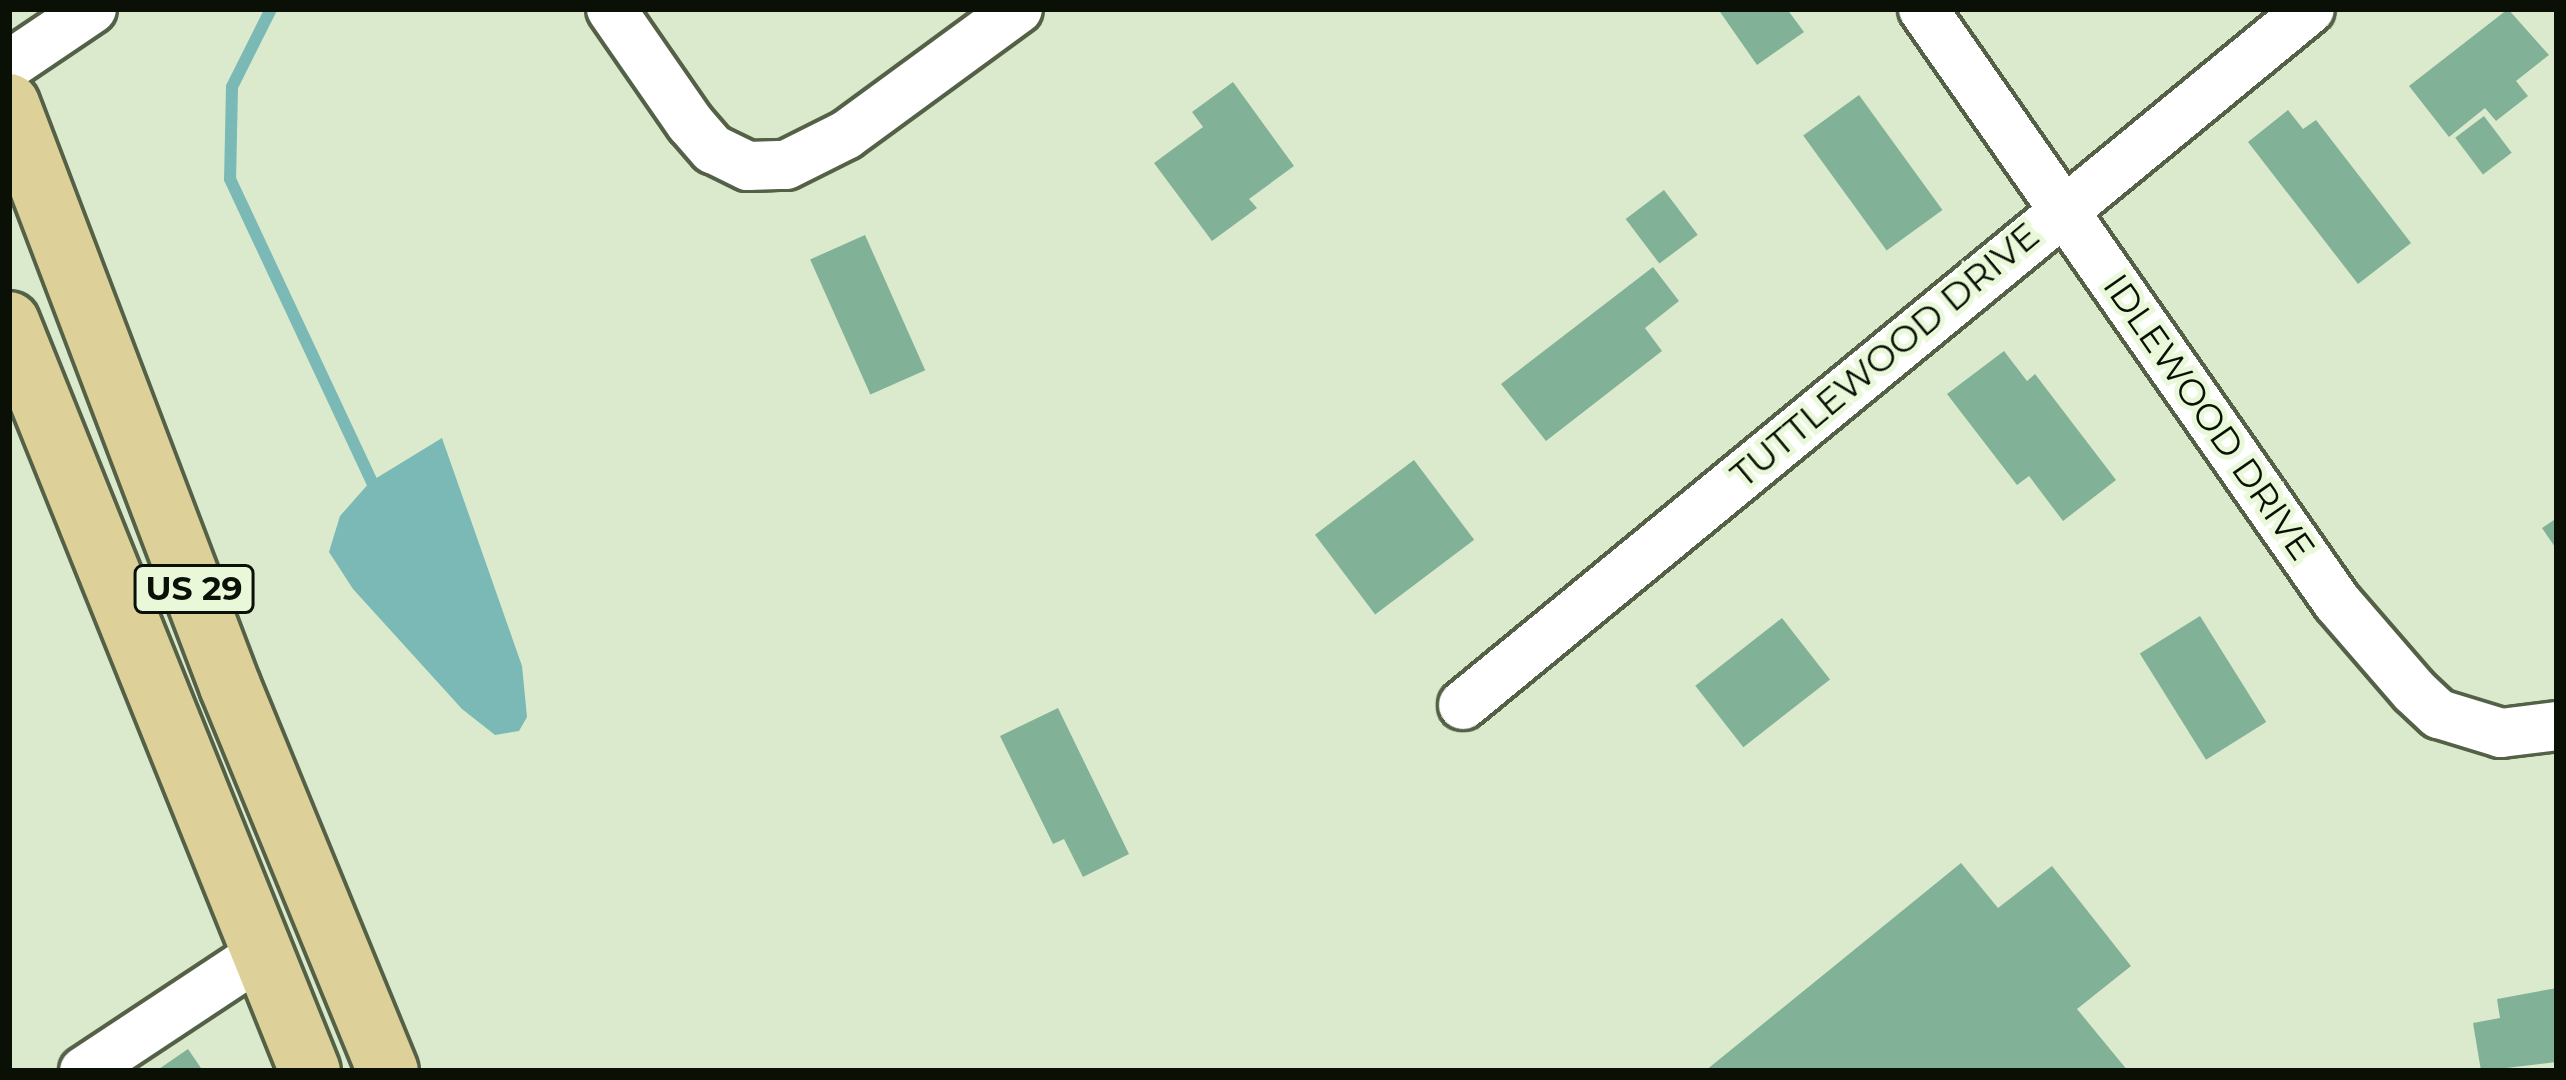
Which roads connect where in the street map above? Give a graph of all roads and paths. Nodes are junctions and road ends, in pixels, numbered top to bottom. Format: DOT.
graph roads {
  1 [pos="92,9"];
  2 [pos="611,9"];
  3 [pos="1018,9"];
  4 [pos="1923,9"];
  5 [pos="2310,9"];
  6 [pos="9,65"];
  7 [pos="9,104"];
  8 [pos="2063,208"];
  9 [pos="9,322"];
  10 [pos="1463,705"];
  11 [pos="2557,726"];
  12 [pos="261,954"];
  13 [pos="84,1071"];
  14 [pos="310,1071"];
  15 [pos="388,1071"];
  1 -- 6 [label="street"];
  2 -- 3 [label="street"];
  4 -- 8 [label="street, IDLEWOOD DRIVE"];
  5 -- 8 [label="street, TUTTLEWOOD DRIVE"];
  7 -- 15 [label="main road, US 29"];
  8 -- 10 [label="street, TUTTLEWOOD DRIVE"];
  8 -- 11 [label="street, IDLEWOOD DRIVE"];
  9 -- 12 [label="main road, US 29"];
  12 -- 13 [label="street"];
  12 -- 14 [label="main road, US 29"];
}
